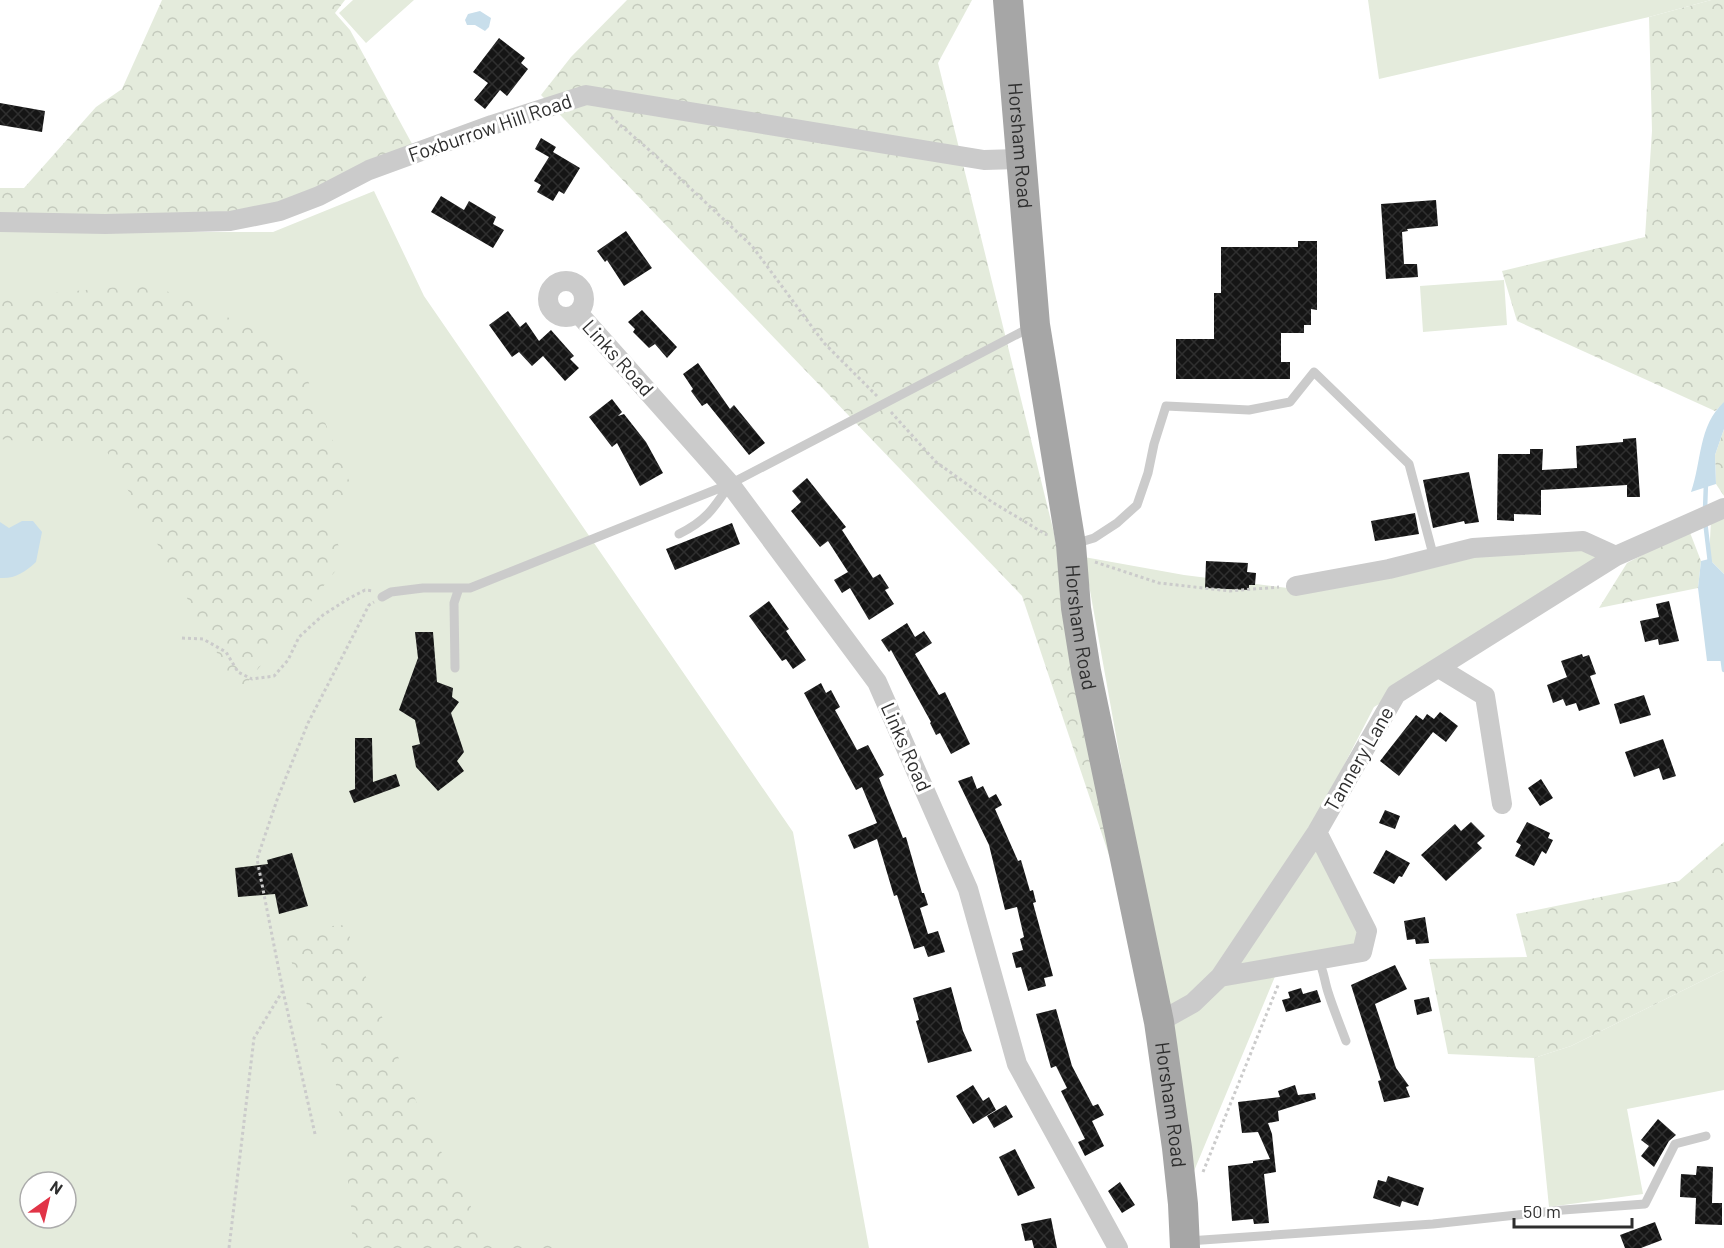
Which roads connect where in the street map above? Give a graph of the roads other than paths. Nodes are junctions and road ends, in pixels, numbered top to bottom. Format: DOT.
graph roads {
  1 [pos="1008,0"];
  2 [pos="1022,159"];
  3 [pos="0,222"];
  4 [pos="578,313"];
  5 [pos="1035,325"];
  6 [pos="730,484"];
  7 [pos="1720,510"];
  8 [pos="679,534"];
  9 [pos="1071,549"];
  10 [pos="1616,556"];
  11 [pos="1434,558"];
  12 [pos="1296,586"];
  13 [pos="459,588"];
  14 [pos="387,595"];
  15 [pos="455,668"];
  16 [pos="1439,668"];
  17 [pos="1502,804"];
  18 [pos="1317,832"];
  19 [pos="1318,960"];
  20 [pos="1220,977"];
  21 [pos="1159,1022"];
  22 [pos="1346,1041"];
  23 [pos="1706,1136"];
  24 [pos="1185,1245"];
  25 [pos="1118,1248"];
  1 -- 2 [label="main road, Horsham Road"];
  2 -- 3 [label="street, Foxburrow Hill Road"];
  2 -- 5 [label="main road, Horsham Road"];
  4 -- 6 [label="street, Links Road"];
  5 -- 6 [label="lane"];
  5 -- 9 [label="main road, Horsham Road"];
  6 -- 8 [label="lane"];
  6 -- 13 [label="lane"];
  6 -- 25 [label="street, Links Road"];
  7 -- 10 [label="street, Tannery Lane"];
  9 -- 11 [label="lane"];
  9 -- 21 [label="main road, Horsham Road"];
  10 -- 11 [label="street"];
  10 -- 16 [label="street, Tannery Lane"];
  11 -- 12 [label="street"];
  13 -- 14 [label="lane"];
  13 -- 15 [label="lane"];
  16 -- 17 [label="street"];
  16 -- 18 [label="street, Tannery Lane"];
  18 -- 19 [label="street"];
  18 -- 20 [label="street, Tannery Lane"];
  19 -- 20 [label="street"];
  19 -- 22 [label="lane"];
  20 -- 21 [label="street, Tannery Lane"];
  21 -- 24 [label="main road, Horsham Road"];
  23 -- 24 [label="lane"];
}
